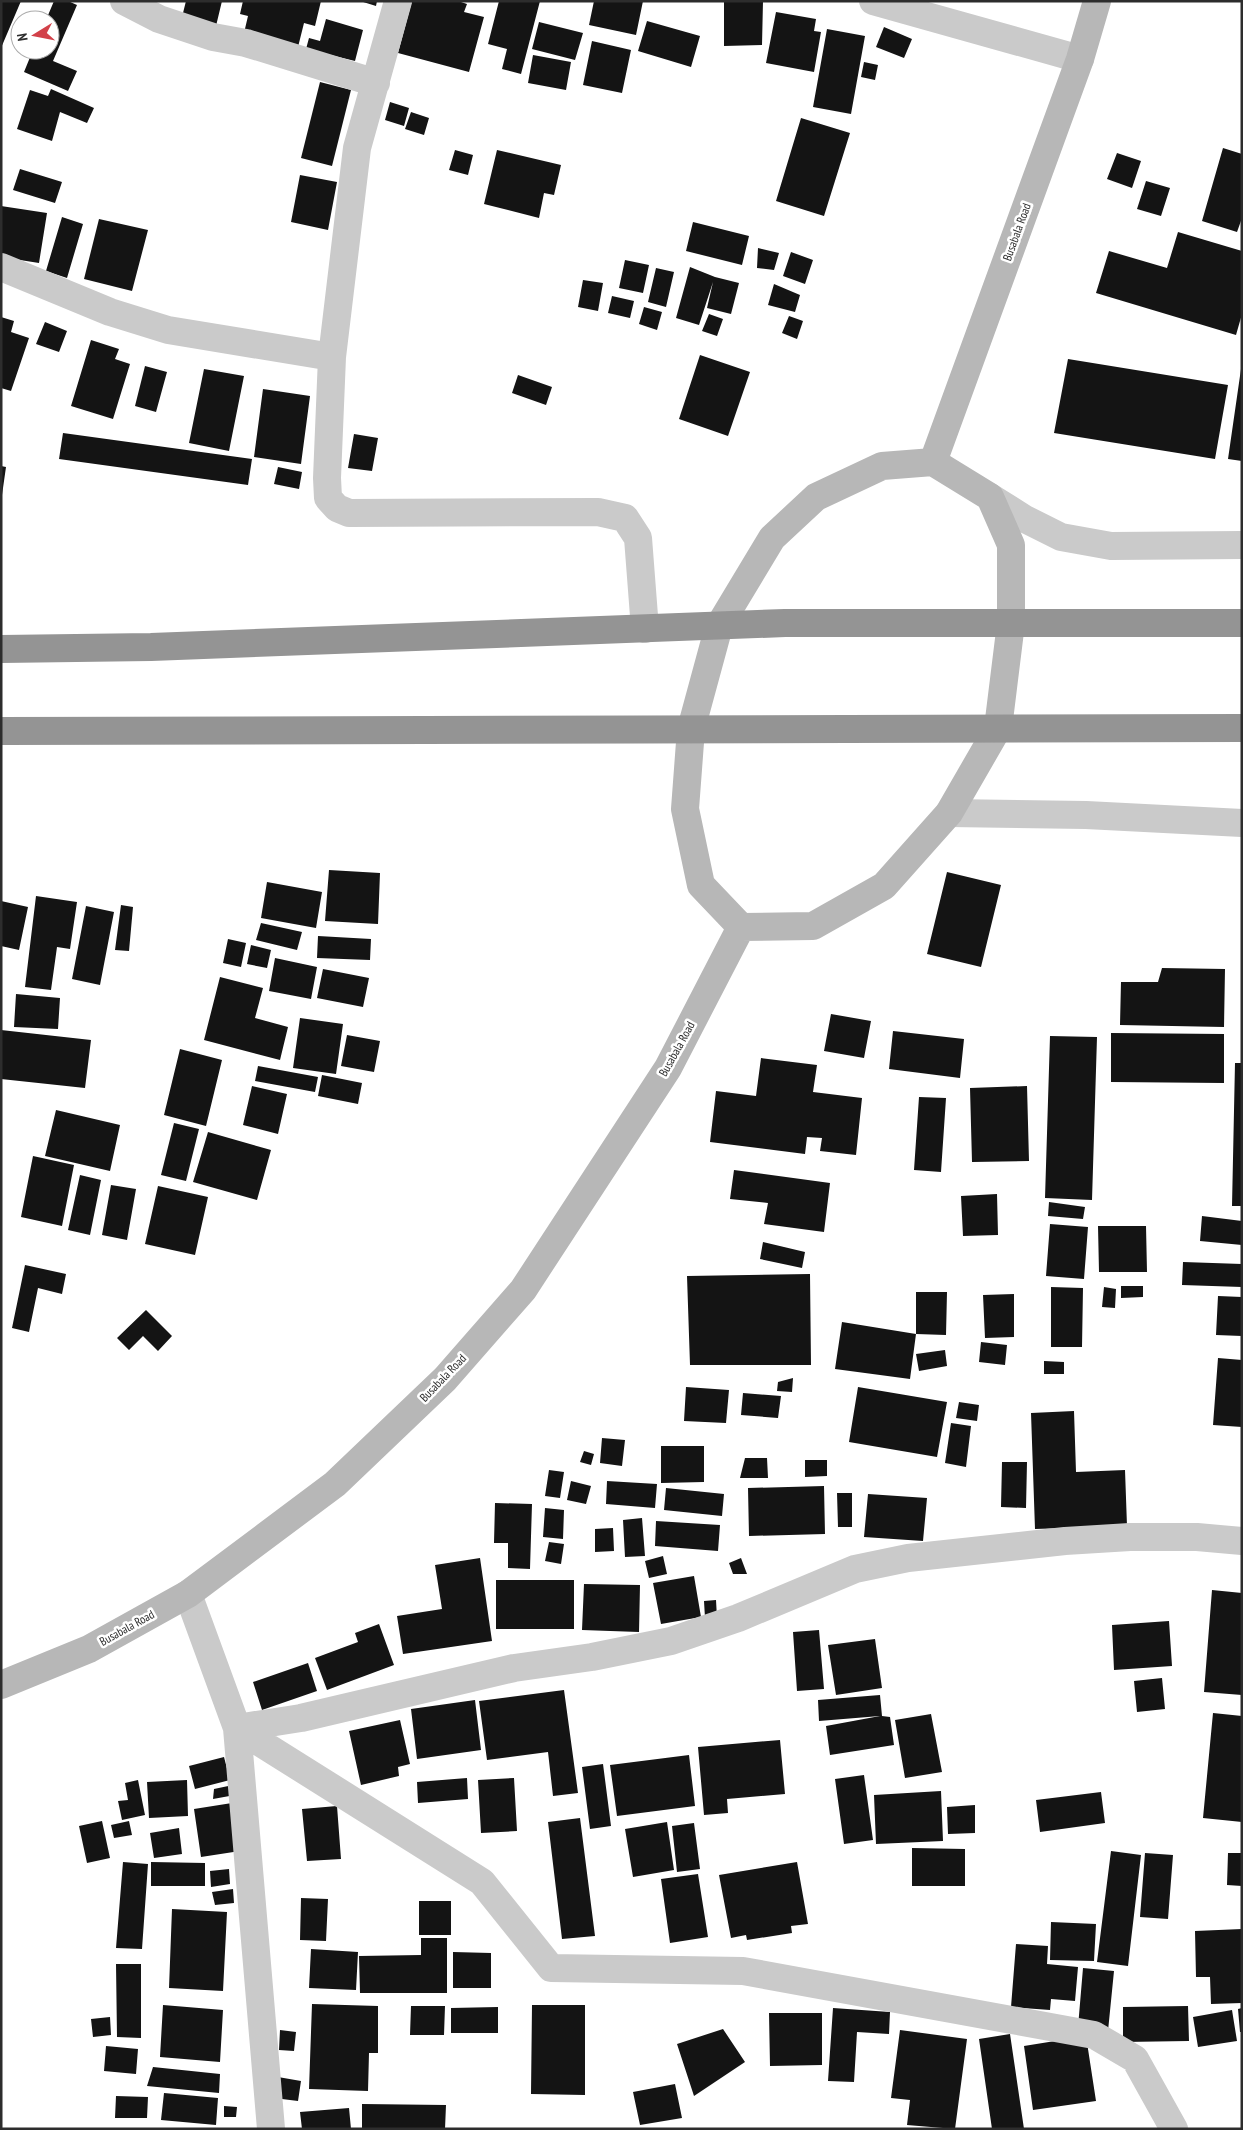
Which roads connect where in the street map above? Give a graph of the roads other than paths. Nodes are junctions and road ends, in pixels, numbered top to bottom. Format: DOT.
graph roads {
  1 [pos="124,1"];
  2 [pos="398,1"];
  3 [pos="873,1"];
  4 [pos="1098,1"];
  5 [pos="1080,59"];
  6 [pos="376,83"];
  7 [pos="1,267"];
  8 [pos="332,357"];
  9 [pos="932,462"];
  10 [pos="990,497"];
  11 [pos="1242,544"];
  12 [pos="1011,623"];
  13 [pos="1242,623"];
  14 [pos="719,626"];
  15 [pos="646,629"];
  16 [pos="1,649"];
  17 [pos="998,728"];
  18 [pos="1242,728"];
  19 [pos="691,729"];
  20 [pos="1,731"];
  21 [pos="949,813"];
  22 [pos="1242,823"];
  23 [pos="741,927"];
  24 [pos="1242,1541"];
  25 [pos="188,1594"];
  26 [pos="1,1685"];
  27 [pos="238,1728"];
  28 [pos="271,2129"];
  29 [pos="1174,2129"];
  1 -- 6 [label="street"];
  2 -- 6 [label="street"];
  3 -- 5 [label="street"];
  4 -- 5 [label="street, Busabala Road"];
  5 -- 9 [label="street, Busabala Road"];
  6 -- 8 [label="street"];
  7 -- 8 [label="street"];
  8 -- 15 [label="street"];
  9 -- 10 [label="street"];
  9 -- 14 [label="street"];
  10 -- 11 [label="street"];
  10 -- 12 [label="street"];
  12 -- 13 [label="highway"];
  12 -- 14 [label="highway"];
  12 -- 17 [label="street"];
  14 -- 15 [label="highway"];
  14 -- 19 [label="street"];
  15 -- 16 [label="highway"];
  17 -- 18 [label="highway"];
  17 -- 19 [label="highway"];
  17 -- 21 [label="street"];
  19 -- 20 [label="highway"];
  19 -- 23 [label="street"];
  21 -- 22 [label="street"];
  21 -- 23 [label="street"];
  23 -- 25 [label="street, Busabala Road"];
  24 -- 27 [label="street"];
  25 -- 26 [label="street, Busabala Road"];
  25 -- 27 [label="street"];
  27 -- 28 [label="street"];
  27 -- 29 [label="street"];
}
